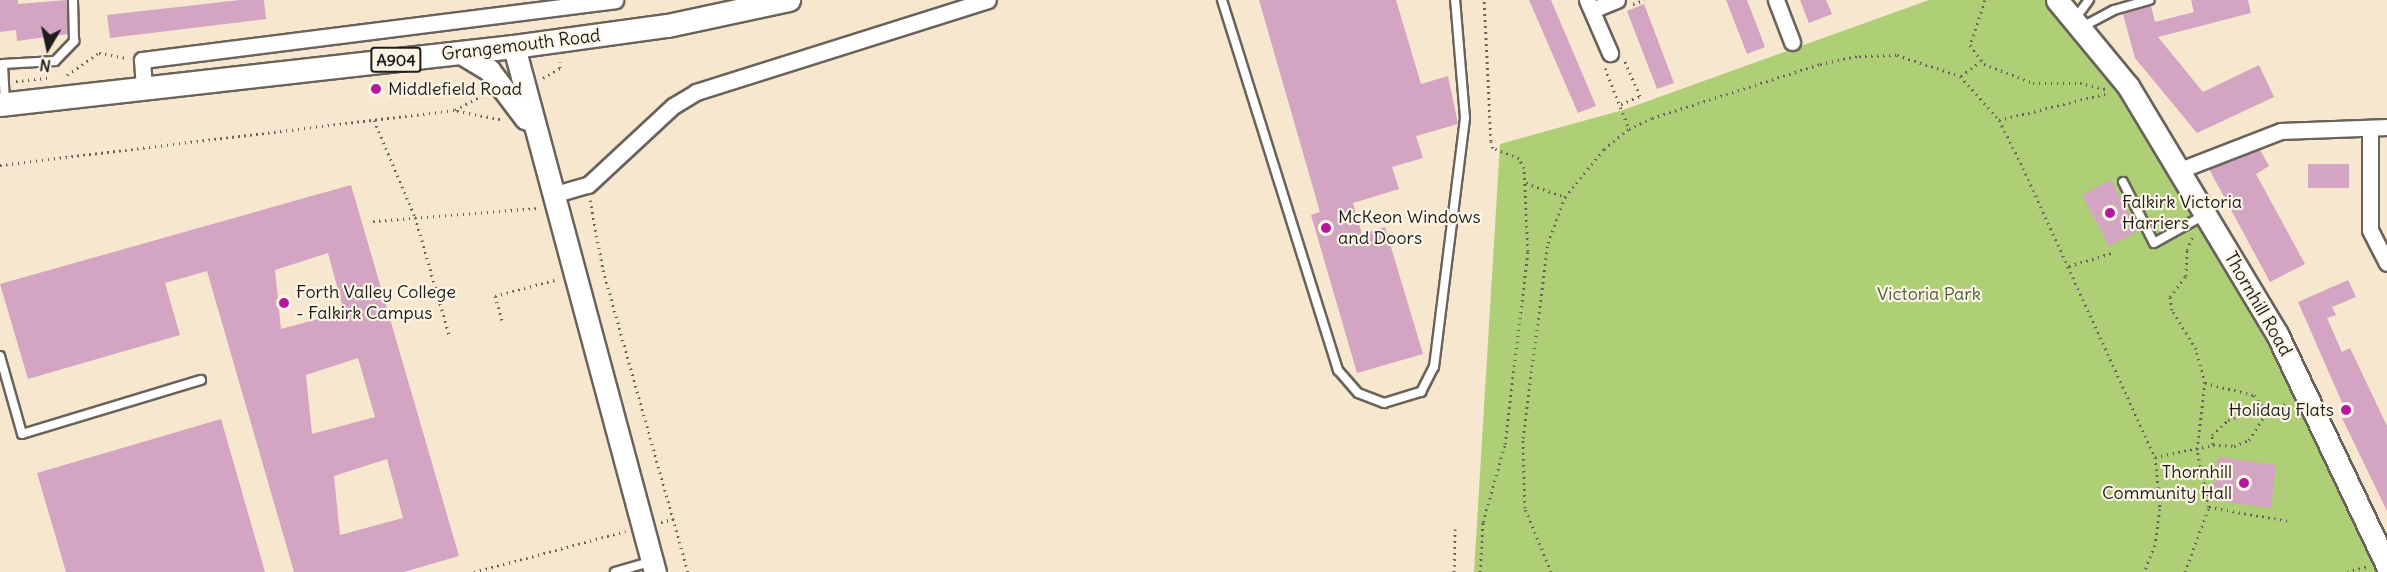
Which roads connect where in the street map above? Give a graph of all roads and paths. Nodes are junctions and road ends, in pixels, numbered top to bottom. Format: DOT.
graph roads {
  1 [pos="73,0"];
  2 [pos="615,0"];
  3 [pos="789,0"];
  4 [pos="988,0"];
  5 [pos="1221,0"];
  6 [pos="1455,0"];
  7 [pos="1484,0"];
  8 [pos="1617,0"];
  9 [pos="1776,0"];
  10 [pos="1985,0"];
  11 [pos="2057,0"];
  12 [pos="2089,0"];
  13 [pos="2150,0"];
  14 [pos="1589,5"];
  15 [pos="2078,23"];
  16 [pos="558,41"];
  17 [pos="1792,42"];
  18 [pos="514,47"];
  19 [pos="461,53"];
  20 [pos="1610,53"];
  21 [pos="142,60"];
  22 [pos="1981,61"];
  23 [pos="1960,76"];
  24 [pos="512,81"];
  25 [pos="4,82"];
  26 [pos="144,88"];
  27 [pos="3,105"];
  28 [pos="455,110"];
  29 [pos="1623,110"];
  30 [pos="374,120"];
  31 [pos="1999,120"];
  32 [pos="505,123"];
  33 [pos="2370,128"];
  34 [pos="2387,128"];
  35 [pos="1629,129"];
  36 [pos="0,165"];
  37 [pos="2180,170"];
  38 [pos="2123,182"];
  39 [pos="1526,183"];
  40 [pos="588,184"];
  41 [pos="547,197"];
  42 [pos="1565,197"];
  43 [pos="415,217"];
  44 [pos="2207,217"];
  45 [pos="373,221"];
  46 [pos="2115,252"];
  47 [pos="2387,263"];
  48 [pos="2069,267"];
  49 [pos="574,275"];
  50 [pos="502,320"];
  51 [pos="449,335"];
  52 [pos="0,356"];
  53 [pos="201,380"];
  54 [pos="2205,383"];
  55 [pos="2267,412"];
  56 [pos="2213,445"];
  57 [pos="2197,449"];
  58 [pos="2154,457"];
  59 [pos="2209,507"];
  60 [pos="674,519"];
  61 [pos="2288,521"];
  62 [pos="643,526"];
  63 [pos="1455,529"];
  64 [pos="2387,566"];
  65 [pos="654,567"];
  66 [pos="475,572"];
  67 [pos="615,572"];
  68 [pos="688,572"];
  69 [pos="1454,572"];
  70 [pos="1480,572"];
  71 [pos="1551,572"];
  72 [pos="2144,572"];
  73 [pos="2185,572"];
  1 -- 25 [label="lane"];
  2 -- 21 [label="street, Grangemouth Road"];
  3 -- 16 [label="main road, Grangemouth Road / A904"];
  4 -- 40 [label="street"];
  5 -- 6 [label="lane"];
  7 -- 39 [label="path"];
  8 -- 14 [label="street"];
  9 -- 17 [label="street"];
  10 -- 22 [label="path"];
  11 -- 15 [label="street, Thornhill Road"];
  12 -- 15 [label="lane"];
  13 -- 15 [label="lane"];
  14 -- 20 [label="street"];
  15 -- 37 [label="street, Thornhill Road"];
  16 -- 18 [label="main road, Grangemouth Road / A904"];
  16 -- 24 [label="path"];
  18 -- 19 [label="main road, Grangemouth Road / A904"];
  18 -- 24 [label="street"];
  19 -- 24 [label="street"];
  19 -- 26 [label="main road, Grangemouth Road / A904"];
  21 -- 25 [label="path"];
  21 -- 26 [label="street"];
  22 -- 23 [label="path"];
  22 -- 31 [label="path"];
  23 -- 31 [label="path"];
  23 -- 35 [label="path"];
  24 -- 28 [label="path"];
  24 -- 41 [label="street"];
  25 -- 27 [label="lane"];
  26 -- 27 [label="main road, Grangemouth Road / A904"];
  28 -- 30 [label="path"];
  28 -- 32 [label="path"];
  29 -- 35 [label="path"];
  30 -- 36 [label="path"];
  30 -- 43 [label="path"];
  31 -- 48 [label="path"];
  33 -- 34 [label="street"];
  33 -- 37 [label="street"];
  33 -- 47 [label="street"];
  35 -- 42 [label="path"];
  37 -- 44 [label="street, Thornhill Road"];
  38 -- 44 [label="lane"];
  39 -- 42 [label="path"];
  39 -- 70 [label="path"];
  40 -- 41 [label="street"];
  40 -- 60 [label="path"];
  41 -- 43 [label="path"];
  41 -- 49 [label="street"];
  42 -- 71 [label="path"];
  43 -- 45 [label="path"];
  43 -- 51 [label="path"];
  44 -- 54 [label="path"];
  44 -- 64 [label="street, Thornhill Road"];
  46 -- 48 [label="path"];
  48 -- 58 [label="path"];
  49 -- 50 [label="path"];
  49 -- 62 [label="street"];
  52 -- 53 [label="lane"];
  54 -- 55 [label="path"];
  54 -- 57 [label="path"];
  55 -- 56 [label="path"];
  55 -- 56 [label="path"];
  56 -- 57 [label="path"];
  57 -- 58 [label="path"];
  57 -- 59 [label="path"];
  58 -- 72 [label="path"];
  59 -- 61 [label="path"];
  59 -- 73 [label="path"];
  60 -- 62 [label="path"];
  60 -- 68 [label="path"];
  62 -- 65 [label="street"];
  62 -- 66 [label="path"];
  63 -- 69 [label="path"];
  65 -- 67 [label="lane"];
}
